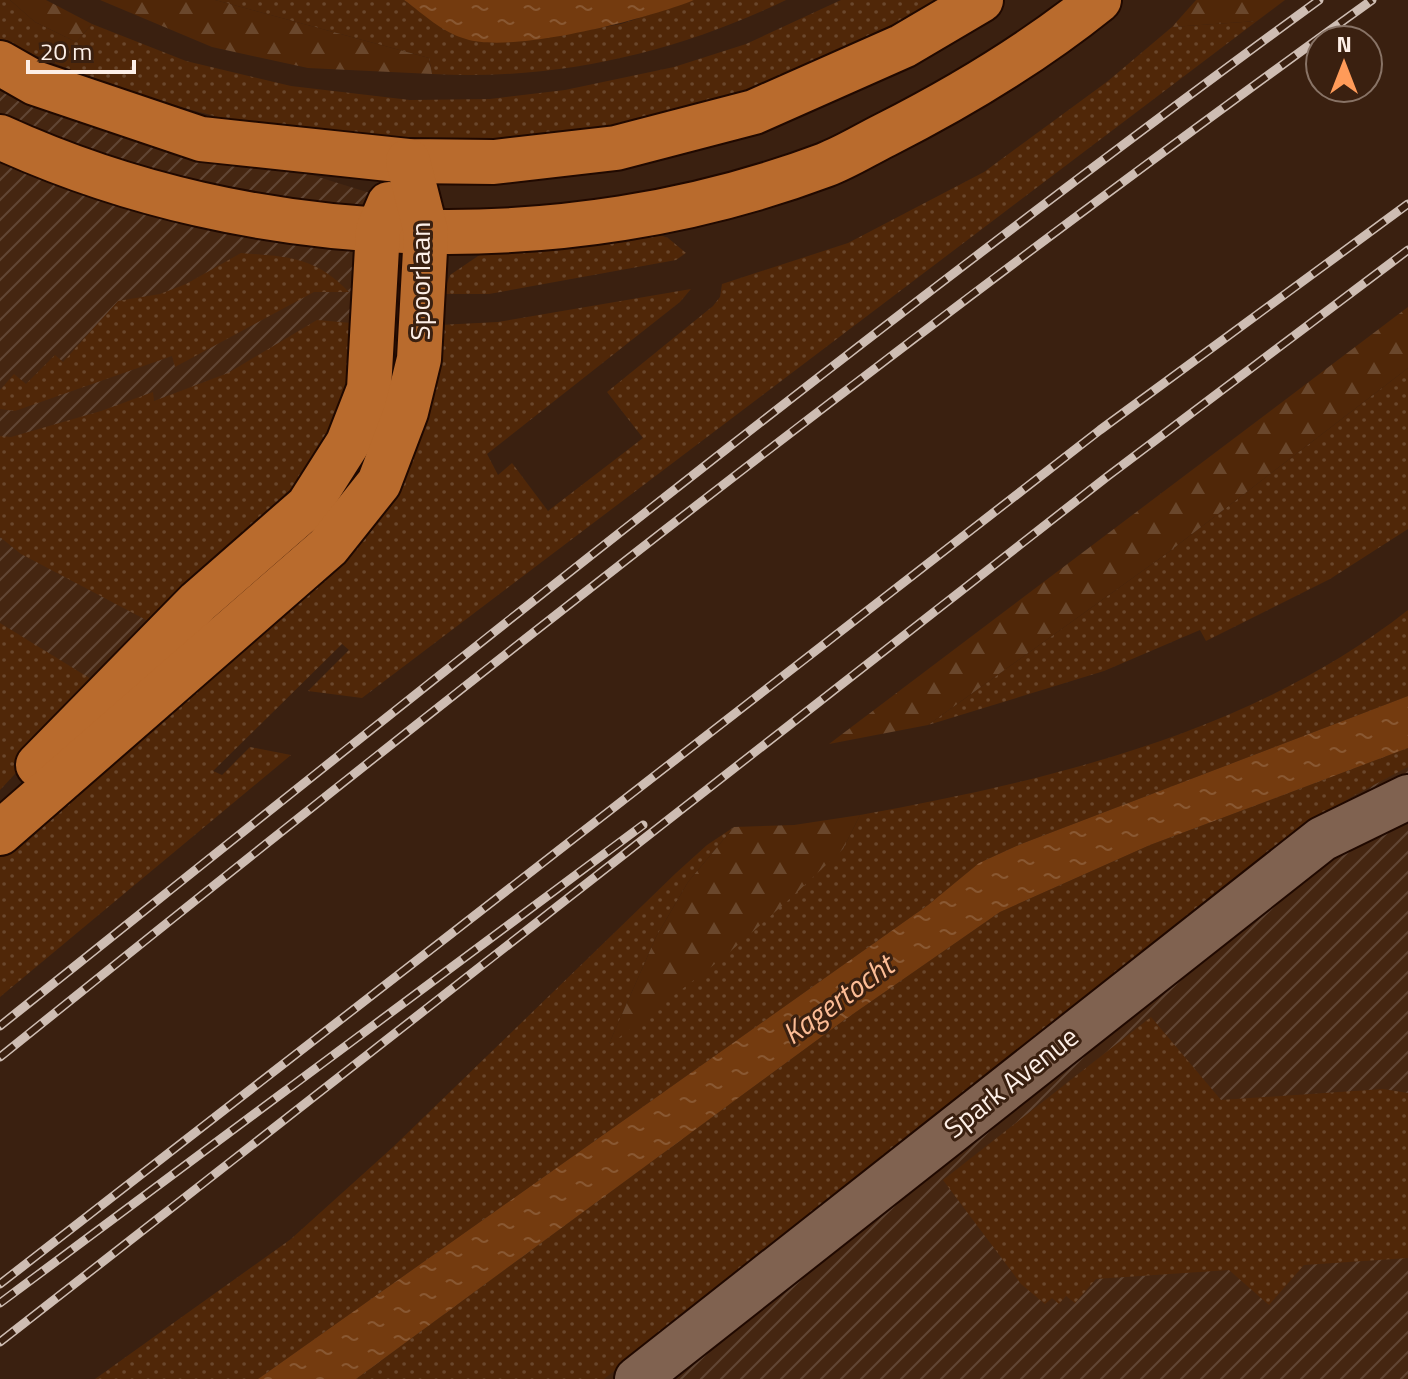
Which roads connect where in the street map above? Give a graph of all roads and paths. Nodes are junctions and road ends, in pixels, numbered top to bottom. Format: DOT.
graph roads {
  1 [pos="981,0"];
  2 [pos="1099,0"];
  3 [pos="0,63"];
  4 [pos="0,137"];
  5 [pos="408,161"];
  6 [pos="378,230"];
  7 [pos="426,232"];
  8 [pos="1404,802"];
  9 [pos="0,804"];
  10 [pos="0,833"];
  11 [pos="637,1379"];
  1 -- 5 [label="main road"];
  2 -- 7 [label="main road"];
  3 -- 5 [label="main road"];
  4 -- 6 [label="main road"];
  5 -- 6 [label="main road, Spoorlaan"];
  5 -- 7 [label="main road, Spoorlaan"];
  6 -- 7 [label="main road"];
  6 -- 9 [label="main road, Spoorlaan"];
  7 -- 10 [label="main road, Spoorlaan"];
  8 -- 11 [label="street, Spark Avenue"];
}
